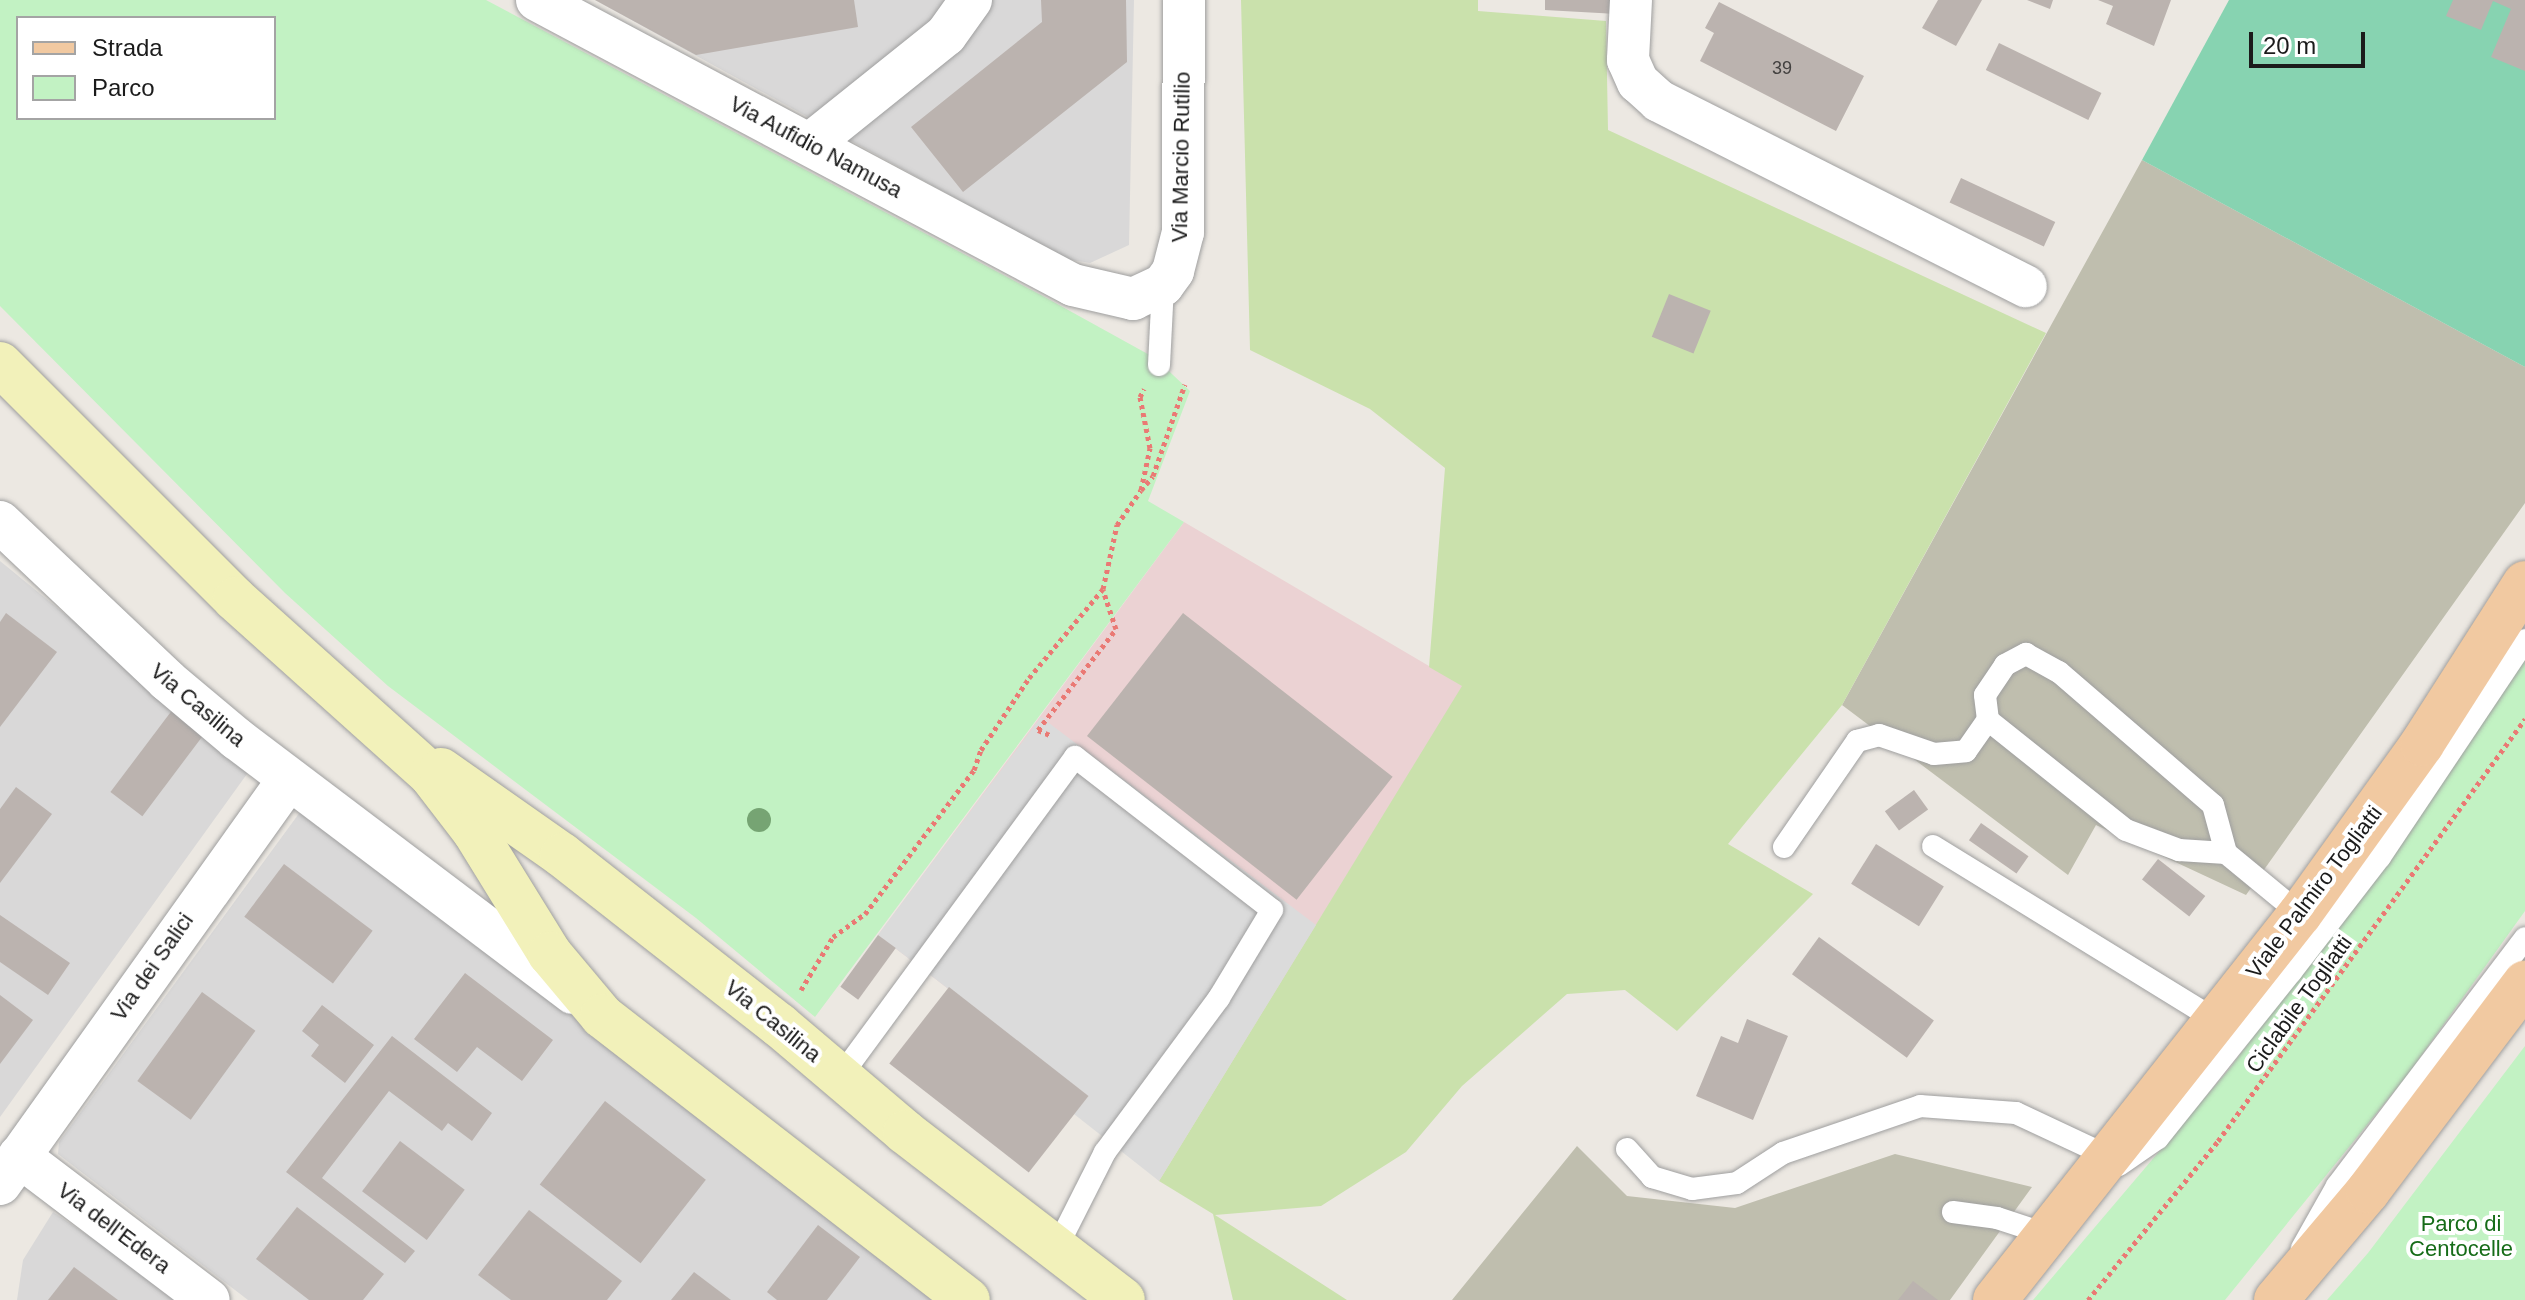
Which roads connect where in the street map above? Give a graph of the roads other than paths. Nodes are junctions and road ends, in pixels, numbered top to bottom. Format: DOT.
graph roads {
  1 [pos="537,0"];
  2 [pos="971,0"];
  3 [pos="1184,0"];
  4 [pos="1631,0"];
  5 [pos="810,144"];
  6 [pos="1163,285"];
  7 [pos="2026,286"];
  8 [pos="0,364"];
  9 [pos="1159,365"];
  10 [pos="0,522"];
  11 [pos="2525,583"];
  12 [pos="2525,640"];
  13 [pos="1988,720"];
  14 [pos="414,756"];
  15 [pos="288,780"];
  16 [pos="1933,846"];
  17 [pos="1784,847"];
  18 [pos="2226,853"];
  19 [pos="2300,914"];
  20 [pos="2525,938"];
  21 [pos="2525,983"];
  22 [pos="602,1016"];
  23 [pos="2217,1021"];
  24 [pos="840,1077"];
  25 [pos="1627,1149"];
  26 [pos="9,1170"];
  27 [pos="2098,1173"];
  28 [pos="1953,1212"];
  29 [pos="2049,1235"];
  30 [pos="1056,1249"];
  31 [pos="2283,1292"];
  32 [pos="209,1300"];
  33 [pos="968,1300"];
  34 [pos="1123,1300"];
  35 [pos="1995,1300"];
  1 -- 5 [label="street, Via Aufidio Namusa"];
  2 -- 5 [label="street"];
  3 -- 6 [label="street, Via Marcio Rutilio"];
  4 -- 7 [label="street"];
  5 -- 6 [label="street, Via Aufidio Namusa"];
  6 -- 9 [label="lane"];
  8 -- 14 [label="main road, Via Casilina"];
  10 -- 15 [label="street, Via Casilina"];
  11 -- 19 [label="main road, Viale Palmiro Togliatti"];
  12 -- 27 [label="lane, Viale Palmiro Togliatti"];
  13 -- 17 [label="lane"];
  13 -- 18 [label="lane"];
  13 -- 18 [label="lane"];
  14 -- 22 [label="main road, Via Casilina"];
  14 -- 24 [label="main road, Via Casilina"];
  15 -- 22 [label="street, Via Casilina"];
  15 -- 26 [label="street, Via dei Salici"];
  16 -- 23 [label="lane"];
  18 -- 19 [label="lane"];
  19 -- 23 [label="main road, Viale Palmiro Togliatti"];
  20 -- 31 [label="lane"];
  21 -- 31 [label="main road"];
  22 -- 33 [label="main road, Via Casilina"];
  23 -- 27 [label="main road, Viale Palmiro Togliatti"];
  24 -- 30 [label="main road, Via Casilina"];
  24 -- 30 [label="lane"];
  25 -- 27 [label="lane"];
  26 -- 32 [label="street, Via dell'Edera"];
  27 -- 29 [label="main road, Viale Palmiro Togliatti"];
  28 -- 29 [label="lane"];
  29 -- 35 [label="main road, Viale Palmiro Togliatti"];
  30 -- 34 [label="main road, Via Casilina"];
}
